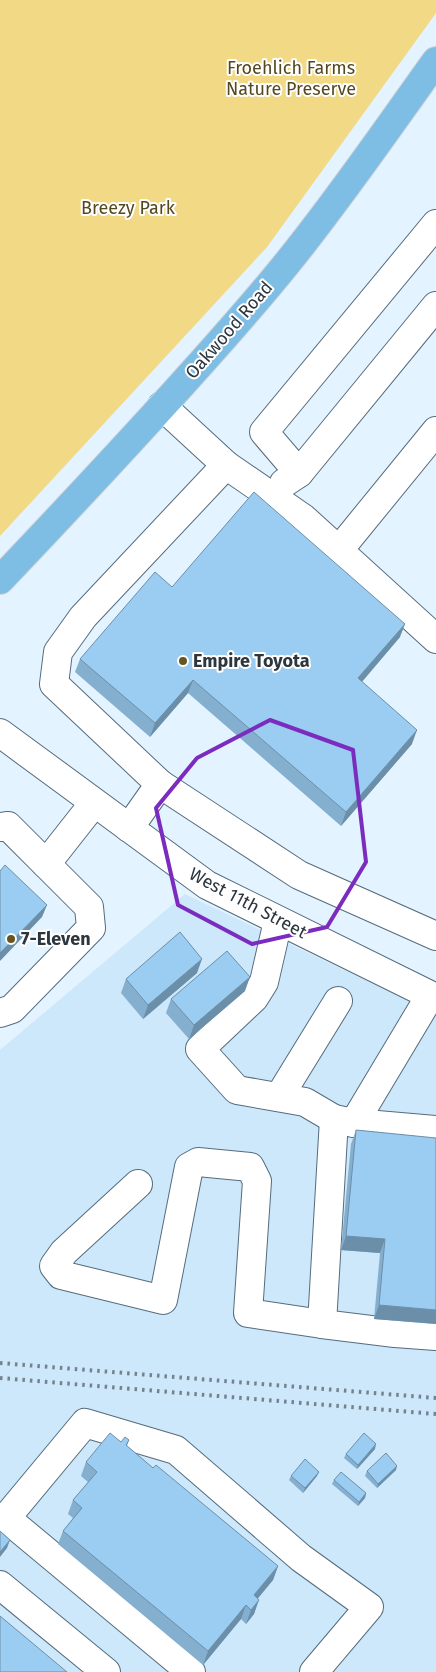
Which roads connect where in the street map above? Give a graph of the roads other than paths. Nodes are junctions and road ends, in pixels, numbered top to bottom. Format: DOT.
graph roads {
  1 [pos="436,61"];
  2 [pos="436,224"];
  3 [pos="436,306"];
  4 [pos="162,406"];
  5 [pos="436,430"];
  6 [pos="226,465"];
  7 [pos="299,473"];
  8 [pos="269,495"];
  9 [pos="339,550"];
  10 [pos="0,580"];
  11 [pos="436,639"];
  12 [pos="0,733"];
  13 [pos="160,784"];
  14 [pos="94,803"];
  15 [pos="0,827"];
  16 [pos="129,828"];
  17 [pos="46,864"];
  18 [pos="278,921"];
  19 [pos="436,936"];
  20 [pos="433,997"];
  21 [pos="338,1001"];
  22 [pos="0,1013"];
  23 [pos="279,1097"];
  24 [pos="344,1121"];
  25 [pos="436,1130"];
  26 [pos="138,1184"];
  27 [pos="322,1324"];
  28 [pos="436,1336"];
  29 [pos="1,1585"];
  30 [pos="106,1672"];
  31 [pos="192,1672"];
  32 [pos="314,1672"];
  1 -- 4 [label="main road, Oakwood Road"];
  2 -- 7 [label="street"];
  3 -- 7 [label="street"];
  4 -- 6 [label="street"];
  4 -- 10 [label="main road, Oakwood Road"];
  5 -- 9 [label="street"];
  6 -- 8 [label="street"];
  6 -- 13 [label="street"];
  7 -- 8 [label="street"];
  8 -- 9 [label="street"];
  9 -- 11 [label="street"];
  12 -- 14 [label="street, West 11th Street"];
  13 -- 16 [label="street"];
  13 -- 19 [label="street"];
  14 -- 16 [label="street, West 11th Street"];
  14 -- 17 [label="street"];
  15 -- 17 [label="street"];
  16 -- 18 [label="street, West 11th Street"];
  17 -- 22 [label="street"];
  18 -- 20 [label="street, West 11th Street"];
  18 -- 23 [label="street"];
  20 -- 24 [label="street"];
  21 -- 23 [label="street"];
  23 -- 24 [label="street"];
  24 -- 25 [label="street"];
  24 -- 27 [label="street"];
  26 -- 27 [label="street"];
  27 -- 28 [label="street"];
  29 -- 30 [label="street"];
  31 -- 32 [label="street"];
}
